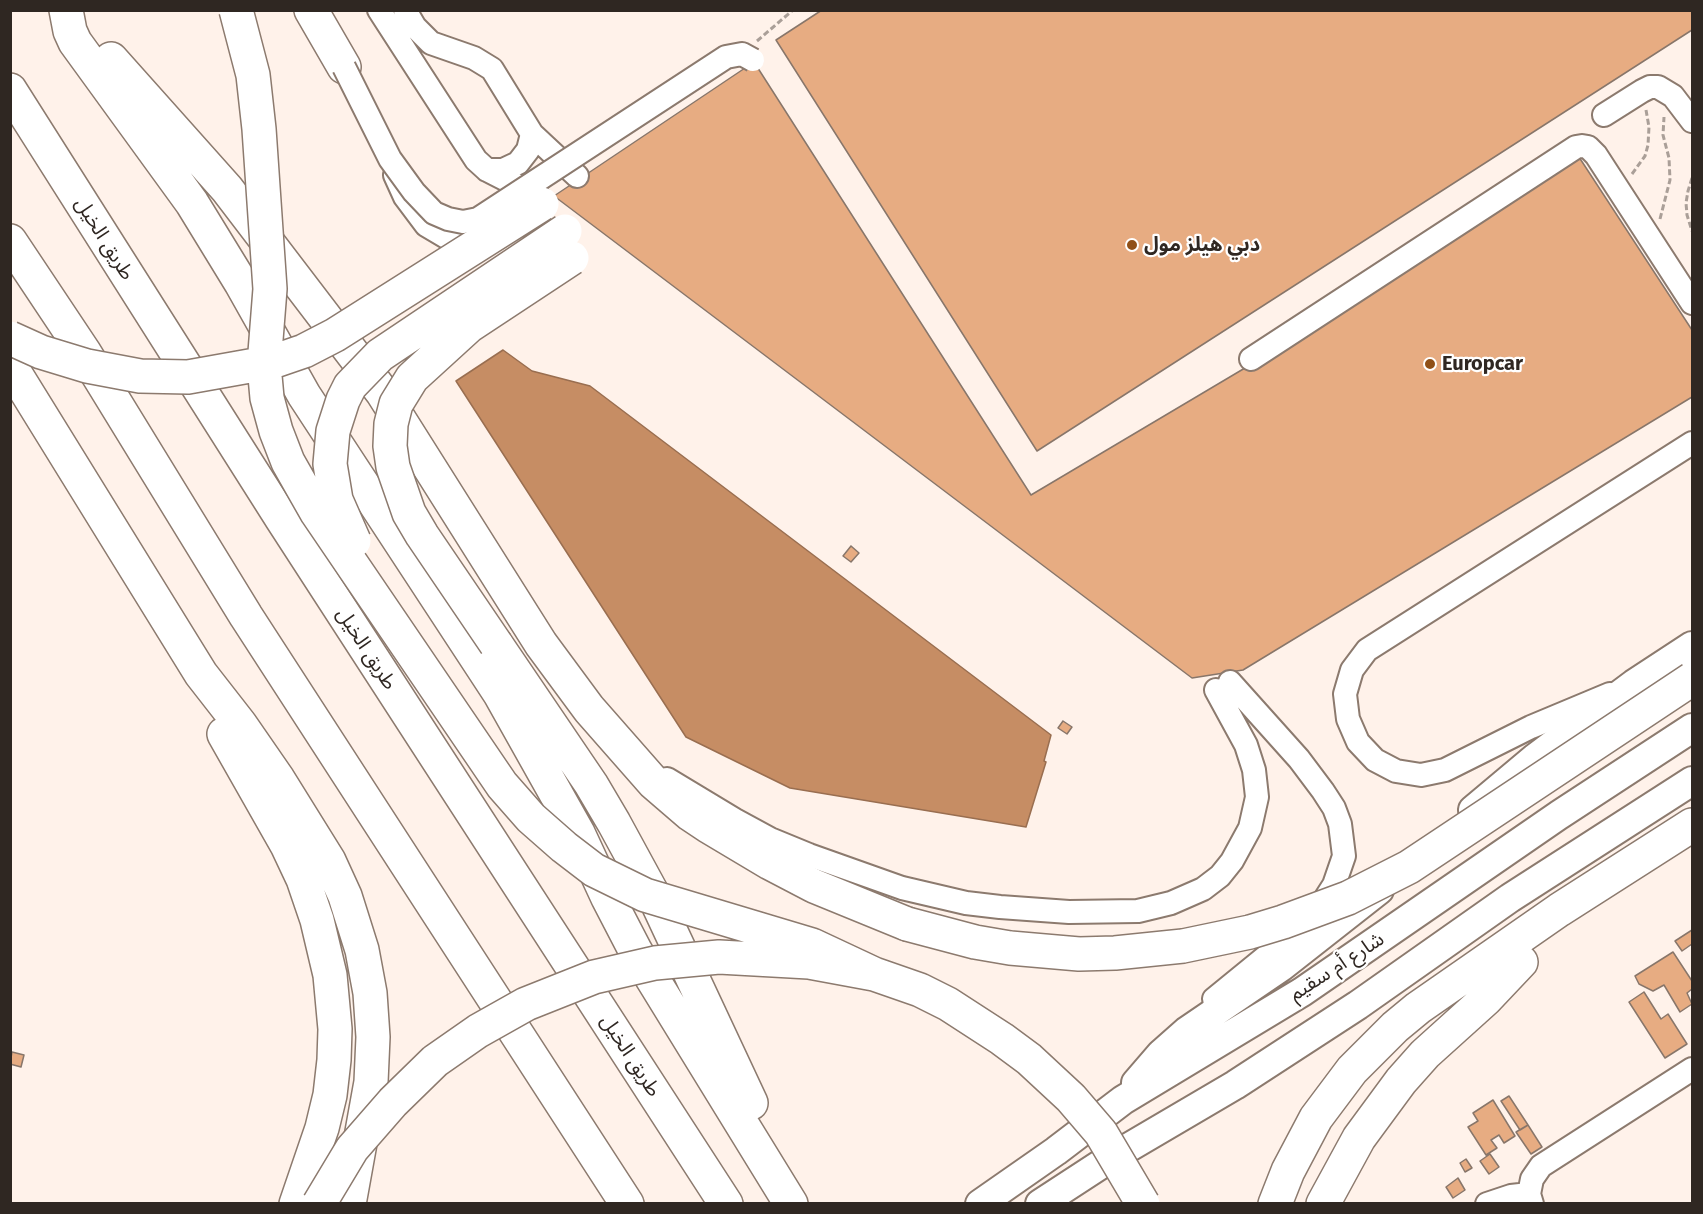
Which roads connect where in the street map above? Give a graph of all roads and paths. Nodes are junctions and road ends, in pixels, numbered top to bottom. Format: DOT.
graph roads {
  1 [pos="67,10"];
  2 [pos="236,10"];
  3 [pos="311,10"];
  4 [pos="326,10"];
  5 [pos="380,10"];
  6 [pos="405,10"];
  7 [pos="793,10"];
  8 [pos="464,55"];
  9 [pos="748,57"];
  10 [pos="344,67"];
  11 [pos="425,81"];
  12 [pos="10,90"];
  13 [pos="1641,90"];
  14 [pos="1673,96"];
  15 [pos="1604,115"];
  16 [pos="1690,123"];
  17 [pos="532,134"];
  18 [pos="390,159"];
  19 [pos="487,170"];
  20 [pos="1632,174"];
  21 [pos="577,176"];
  22 [pos="1692,178"];
  23 [pos="554,221"];
  24 [pos="1660,225"];
  25 [pos="1692,231"];
  26 [pos="10,241"];
  27 [pos="1692,303"];
  28 [pos="10,338"];
  29 [pos="1251,359"];
  30 [pos="10,365"];
  31 [pos="1692,443"];
  32 [pos="1692,646"];
  33 [pos="410,649"];
  34 [pos="201,674"];
  35 [pos="1692,679"];
  36 [pos="1634,684"];
  37 [pos="1692,728"];
  38 [pos="627,754"];
  39 [pos="1692,781"];
  40 [pos="1692,790"];
  41 [pos="1662,801"];
  42 [pos="1692,825"];
  43 [pos="1692,848"];
  44 [pos="1521,962"];
  45 [pos="874,974"];
  46 [pos="1187,1031"];
  47 [pos="1692,1069"];
  48 [pos="1123,1100"];
  49 [pos="1530,1199"];
  50 [pos="296,1203"];
  51 [pos="319,1203"];
  52 [pos="349,1203"];
  53 [pos="627,1203"];
  54 [pos="726,1203"];
  55 [pos="791,1203"];
  56 [pos="802,1203"];
  57 [pos="980,1203"];
  58 [pos="1040,1203"];
  59 [pos="1143,1203"];
  60 [pos="1275,1203"];
  61 [pos="1296,1203"];
  62 [pos="1323,1203"];
  63 [pos="1487,1203"];
  1 -- 38 [label="highway"];
  1 -- 55 [label="highway"];
  2 -- 33 [label="highway, bridge"];
  3 -- 10 [label="highway"];
  4 -- 10 [label="street"];
  5 -- 11 [label="street"];
  6 -- 8 [label="street"];
  7 -- 9 [label="path"];
  8 -- 11 [label="street"];
  8 -- 17 [label="street"];
  9 -- 18 [label="street, bridge"];
  10 -- 18 [label="street, bridge"];
  11 -- 19 [label="street"];
  12 -- 54 [label="highway, طريق الخيل"];
  13 -- 14 [label="street"];
  13 -- 15 [label="street"];
  13 -- 20 [label="path"];
  14 -- 16 [label="street"];
  14 -- 24 [label="path"];
  17 -- 19 [label="street"];
  17 -- 21 [label="street"];
  18 -- 23 [label="street, bridge"];
  19 -- 23 [label="street"];
  22 -- 25 [label="path"];
  23 -- 28 [label="highway, bridge"];
  23 -- 33 [label="highway, bridge"];
  23 -- 56 [label="highway, bridge"];
  26 -- 53 [label="highway"];
  27 -- 29 [label="street"];
  30 -- 34 [label="highway"];
  31 -- 36 [label="street"];
  32 -- 36 [label="main road"];
  33 -- 45 [label="highway, bridge"];
  34 -- 50 [label="highway"];
  34 -- 52 [label="highway"];
  35 -- 38 [label="highway, bridge"];
  36 -- 46 [label="main road"];
  37 -- 48 [label="main road, شارع أم سقيم"];
  38 -- 46 [label="street"];
  39 -- 41 [label="main road"];
  40 -- 41 [label="main road"];
  41 -- 58 [label="main road"];
  42 -- 60 [label="highway"];
  43 -- 44 [label="highway"];
  44 -- 61 [label="highway"];
  44 -- 62 [label="highway"];
  45 -- 51 [label="highway, bridge"];
  45 -- 59 [label="highway, bridge"];
  46 -- 48 [label="main road"];
  47 -- 49 [label="street"];
  48 -- 57 [label="main road, شارع أم سقيم"];
  49 -- 63 [label="street"];
}
